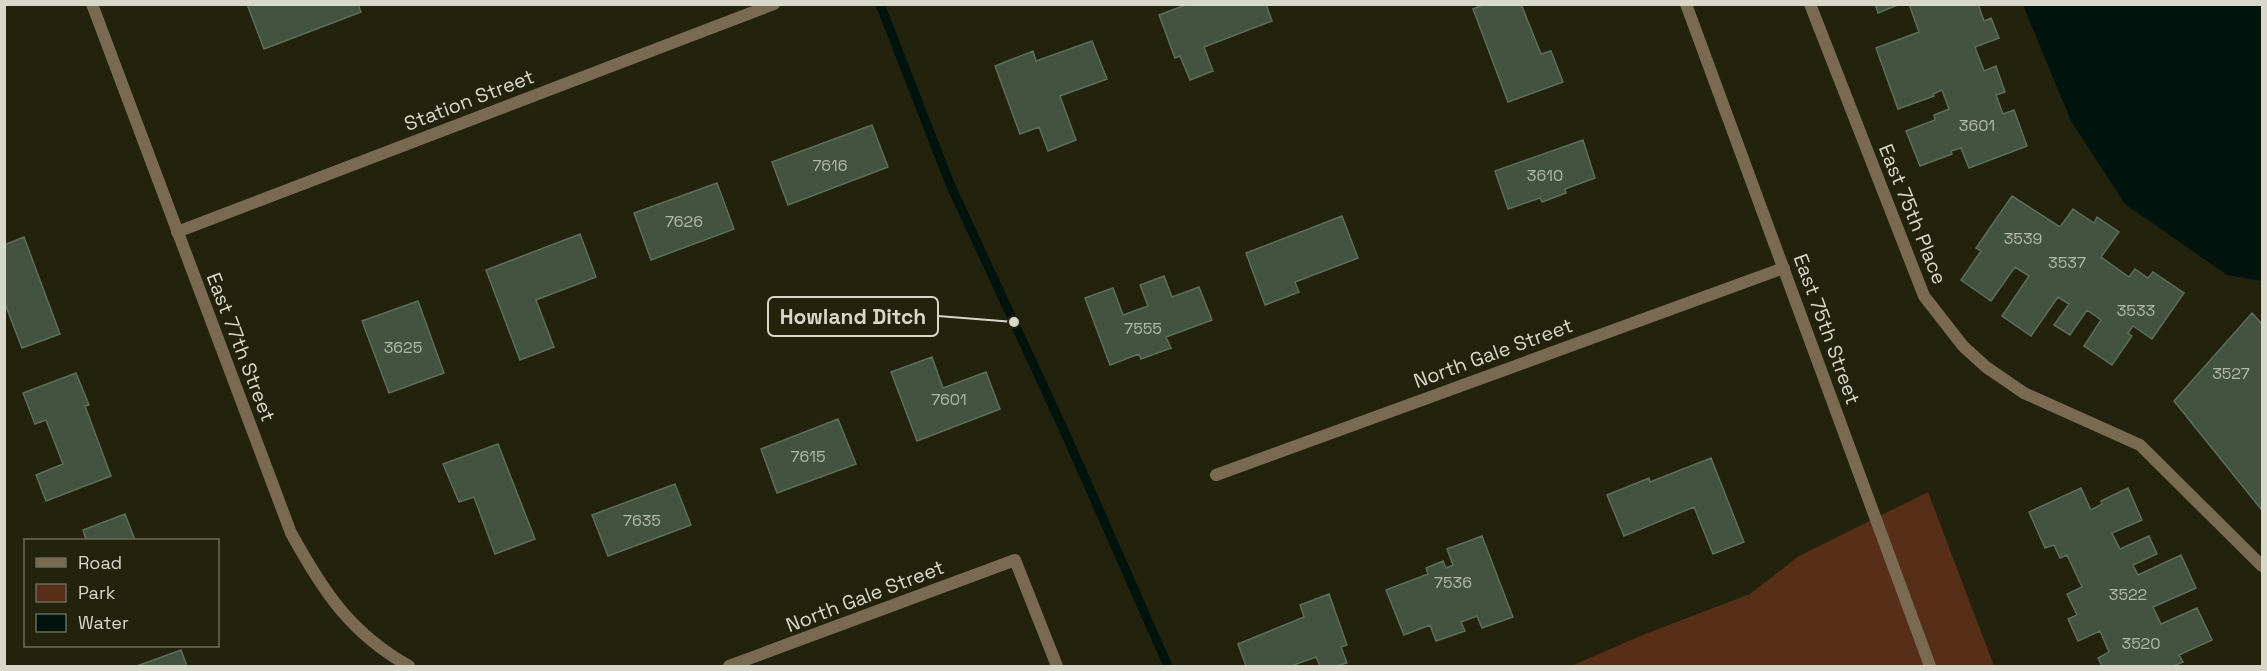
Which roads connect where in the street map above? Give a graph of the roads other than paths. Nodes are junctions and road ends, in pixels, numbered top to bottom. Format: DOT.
graph roads {
  1 [pos="92,4"];
  2 [pos="774,4"];
  3 [pos="1686,4"];
  4 [pos="1810,4"];
  5 [pos="177,232"];
  6 [pos="1784,268"];
  7 [pos="1216,475"];
  8 [pos="2262,566"];
  9 [pos="409,666"];
  10 [pos="729,666"];
  11 [pos="1057,666"];
  12 [pos="1930,666"];
  1 -- 5 [label="street, East 77th Street"];
  2 -- 5 [label="street, Station Street"];
  3 -- 6 [label="street, East 75th Street"];
  4 -- 8 [label="street, East 75th Place"];
  5 -- 9 [label="street, East 77th Street"];
  6 -- 7 [label="street, North Gale Street"];
  6 -- 12 [label="street, East 75th Street"];
  10 -- 11 [label="street, North Gale Street"];
}
